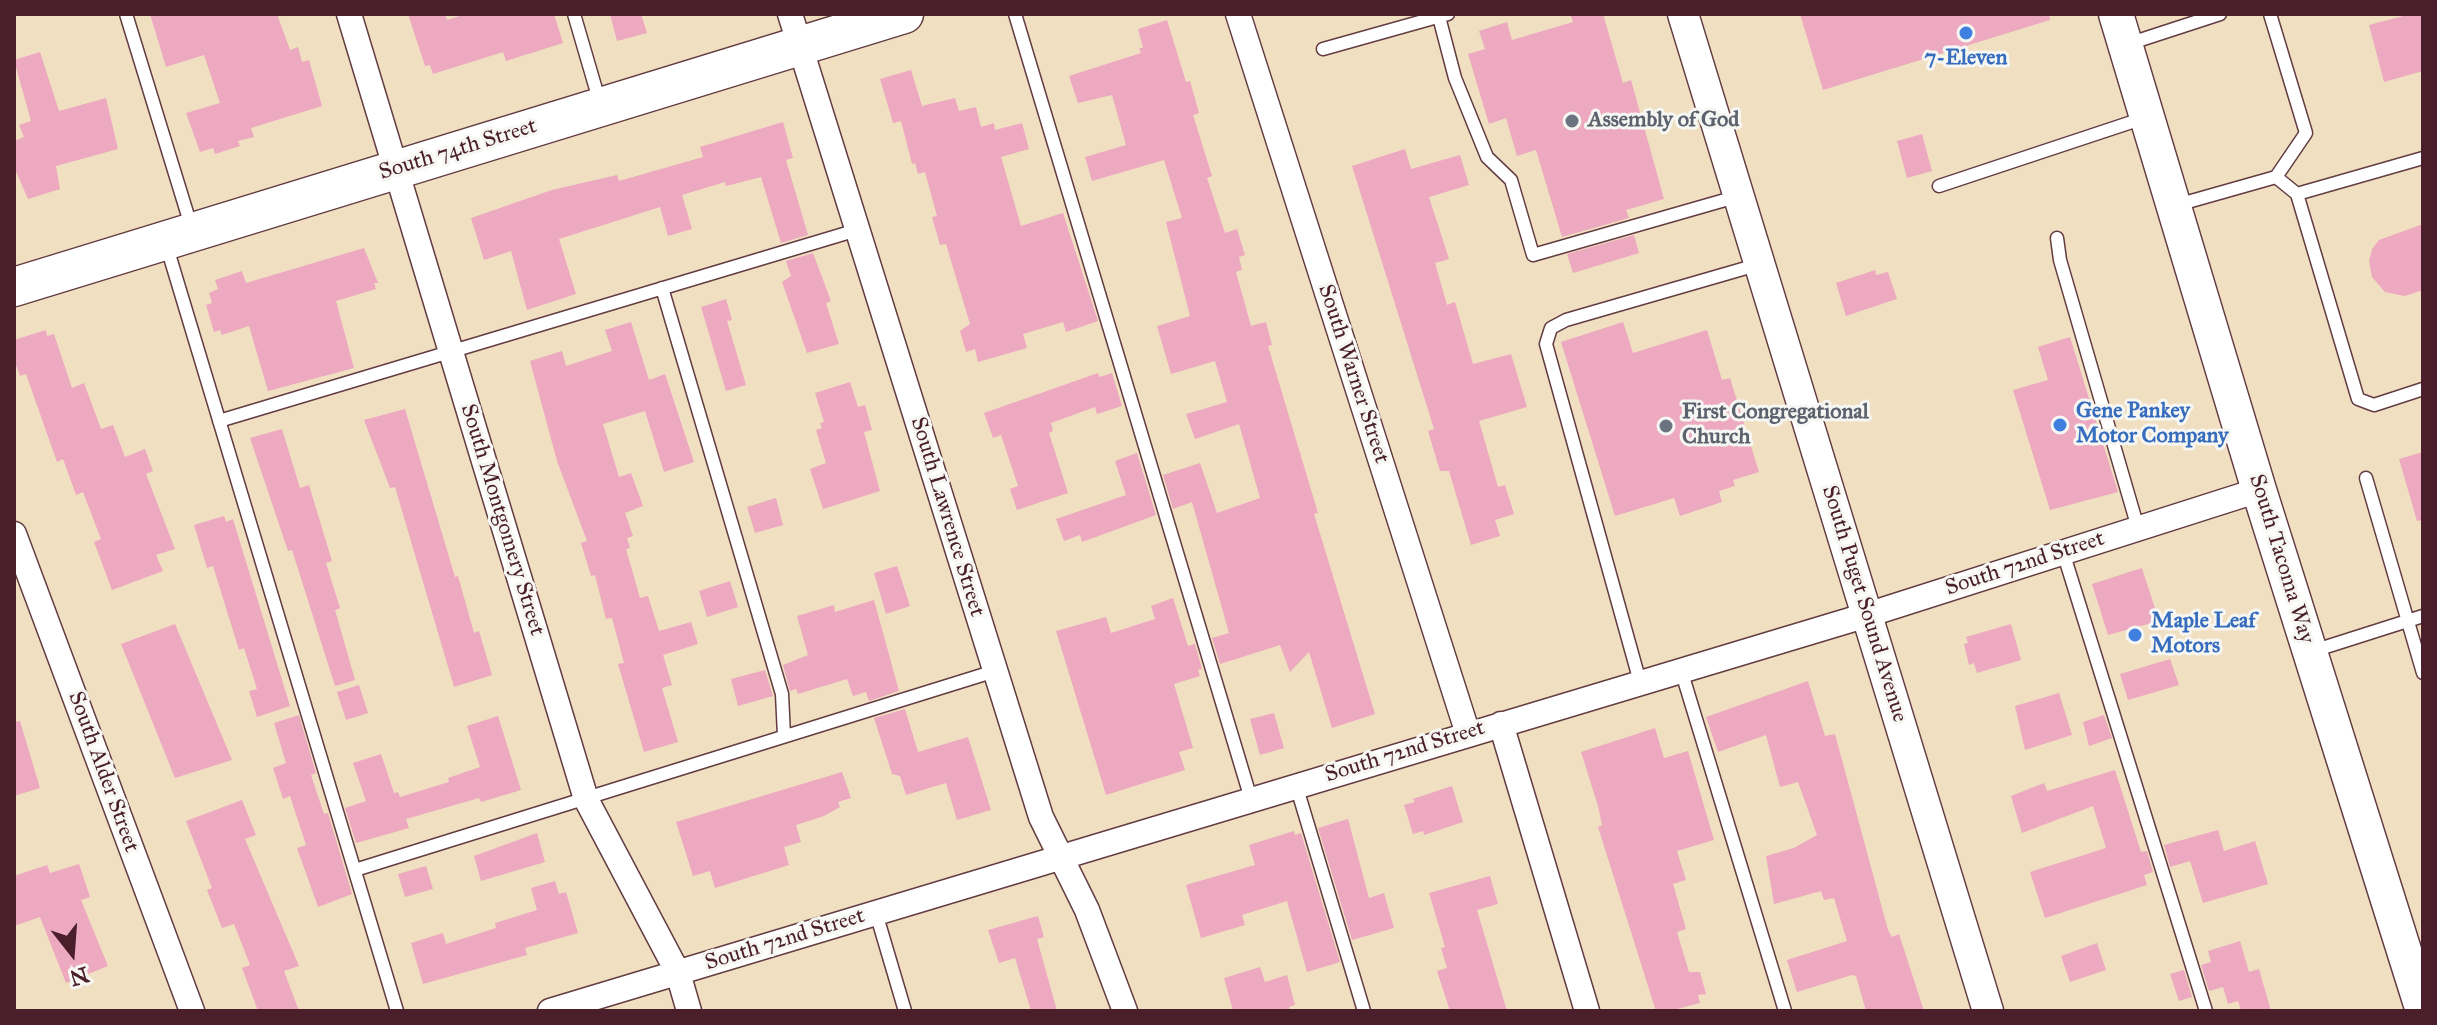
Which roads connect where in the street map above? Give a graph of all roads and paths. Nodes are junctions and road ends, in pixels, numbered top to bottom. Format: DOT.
graph roads {
  1 [pos="126,14"];
  2 [pos="349,14"];
  3 [pos="574,14"];
  4 [pos="904,14"];
  5 [pos="1015,14"];
  6 [pos="1238,14"];
  7 [pos="1683,14"];
  8 [pos="2220,14"];
  9 [pos="2270,14"];
  10 [pos="1443,16"];
  11 [pos="795,30"];
  12 [pos="2120,30"];
  13 [pos="1323,49"];
  14 [pos="601,106"];
  15 [pos="2147,117"];
  16 [pos="2423,158"];
  17 [pos="396,169"];
  18 [pos="2276,177"];
  19 [pos="1939,186"];
  20 [pos="2297,194"];
  21 [pos="1739,196"];
  22 [pos="2174,206"];
  23 [pos="857,230"];
  24 [pos="178,235"];
  25 [pos="2057,238"];
  26 [pos="1760,264"];
  27 [pos="14,287"];
  28 [pos="662,288"];
  29 [pos="451,352"];
  30 [pos="2423,389"];
  31 [pos="219,421"];
  32 [pos="2366,478"];
  33 [pos="2259,490"];
  34 [pos="2138,528"];
  35 [pos="14,534"];
  36 [pos="2063,552"];
  37 [pos="1867,615"];
  38 [pos="2423,616"];
  39 [pos="2408,620"];
  40 [pos="2310,652"];
  41 [pos="1681,670"];
  42 [pos="995,671"];
  43 [pos="2423,673"];
  44 [pos="1640,682"];
  45 [pos="1501,724"];
  46 [pos="1468,734"];
  47 [pos="784,736"];
  48 [pos="1296,785"];
  49 [pos="586,799"];
  50 [pos="1251,799"];
  51 [pos="1060,856"];
  52 [pos="355,870"];
  53 [pos="876,913"];
  54 [pos="2414,952"];
  55 [pos="678,973"];
  56 [pos="192,1011"];
  57 [pos="397,1011"];
  58 [pos="550,1011"];
  59 [pos="689,1011"];
  60 [pos="905,1011"];
  61 [pos="1125,1011"];
  62 [pos="1364,1011"];
  63 [pos="1587,1011"];
  64 [pos="1785,1011"];
  65 [pos="1988,1011"];
  66 [pos="2206,1011"];
  67 [pos="2423,1011"];
  1 -- 24 [label="lane"];
  2 -- 17 [label="street, South Montgomery Street"];
  3 -- 14 [label="lane"];
  4 -- 11 [label="main road, South 74th Street"];
  5 -- 50 [label="lane"];
  6 -- 46 [label="street, South Warner Street"];
  7 -- 21 [label="street, South Puget Sound Avenue"];
  8 -- 12 [label="lane"];
  9 -- 18 [label="lane"];
  10 -- 13 [label="lane"];
  10 -- 21 [label="lane"];
  11 -- 14 [label="main road, South 74th Street"];
  11 -- 23 [label="street, South Lawrence Street"];
  12 -- 15 [label="main road, South Tacoma Way"];
  14 -- 17 [label="main road, South 74th Street"];
  15 -- 19 [label="lane"];
  15 -- 22 [label="main road, South Tacoma Way"];
  16 -- 20 [label="lane"];
  17 -- 24 [label="main road, South 74th Street"];
  17 -- 29 [label="street, South Montgomery Street"];
  18 -- 20 [label="lane"];
  18 -- 22 [label="lane"];
  20 -- 30 [label="lane"];
  21 -- 26 [label="street, South Puget Sound Avenue"];
  22 -- 33 [label="main road, South Tacoma Way"];
  23 -- 28 [label="lane"];
  23 -- 42 [label="street, South Lawrence Street"];
  24 -- 27 [label="main road, South 74th Street"];
  24 -- 31 [label="lane"];
  25 -- 34 [label="lane"];
  26 -- 37 [label="street, South Puget Sound Avenue"];
  26 -- 44 [label="lane"];
  28 -- 29 [label="lane"];
  28 -- 47 [label="lane"];
  29 -- 31 [label="lane"];
  29 -- 49 [label="street, South Montgomery Street"];
  31 -- 52 [label="lane"];
  32 -- 39 [label="lane"];
  33 -- 34 [label="street, South 72nd Street"];
  33 -- 40 [label="main road, South Tacoma Way"];
  34 -- 36 [label="street, South 72nd Street"];
  35 -- 56 [label="street, South Alder Street"];
  36 -- 37 [label="street, South 72nd Street"];
  36 -- 66 [label="lane"];
  37 -- 41 [label="street, South 72nd Street"];
  37 -- 65 [label="street, South Puget Sound Avenue"];
  38 -- 39 [label="lane"];
  39 -- 40 [label="lane"];
  39 -- 43 [label="lane"];
  40 -- 54 [label="main road, South Tacoma Way"];
  41 -- 44 [label="street, South 72nd Street"];
  41 -- 64 [label="lane"];
  42 -- 47 [label="lane"];
  42 -- 51 [label="street, South Lawrence Street"];
  44 -- 45 [label="street, South 72nd Street"];
  45 -- 46 [label="street, South 72nd Street"];
  45 -- 63 [label="street"];
  46 -- 48 [label="street, South 72nd Street"];
  47 -- 49 [label="lane"];
  48 -- 50 [label="street, South 72nd Street"];
  48 -- 62 [label="lane"];
  49 -- 52 [label="lane"];
  49 -- 55 [label="street, South Montgomery Street"];
  50 -- 51 [label="street, South 72nd Street"];
  51 -- 53 [label="street, South 72nd Street"];
  51 -- 61 [label="street, South Lawrence Street"];
  52 -- 57 [label="lane"];
  53 -- 55 [label="street, South 72nd Street"];
  53 -- 60 [label="lane"];
  54 -- 67 [label="main road, South Tacoma Way"];
  55 -- 58 [label="street, South 72nd Street"];
  55 -- 59 [label="street, South Montgomery Street"];
}
